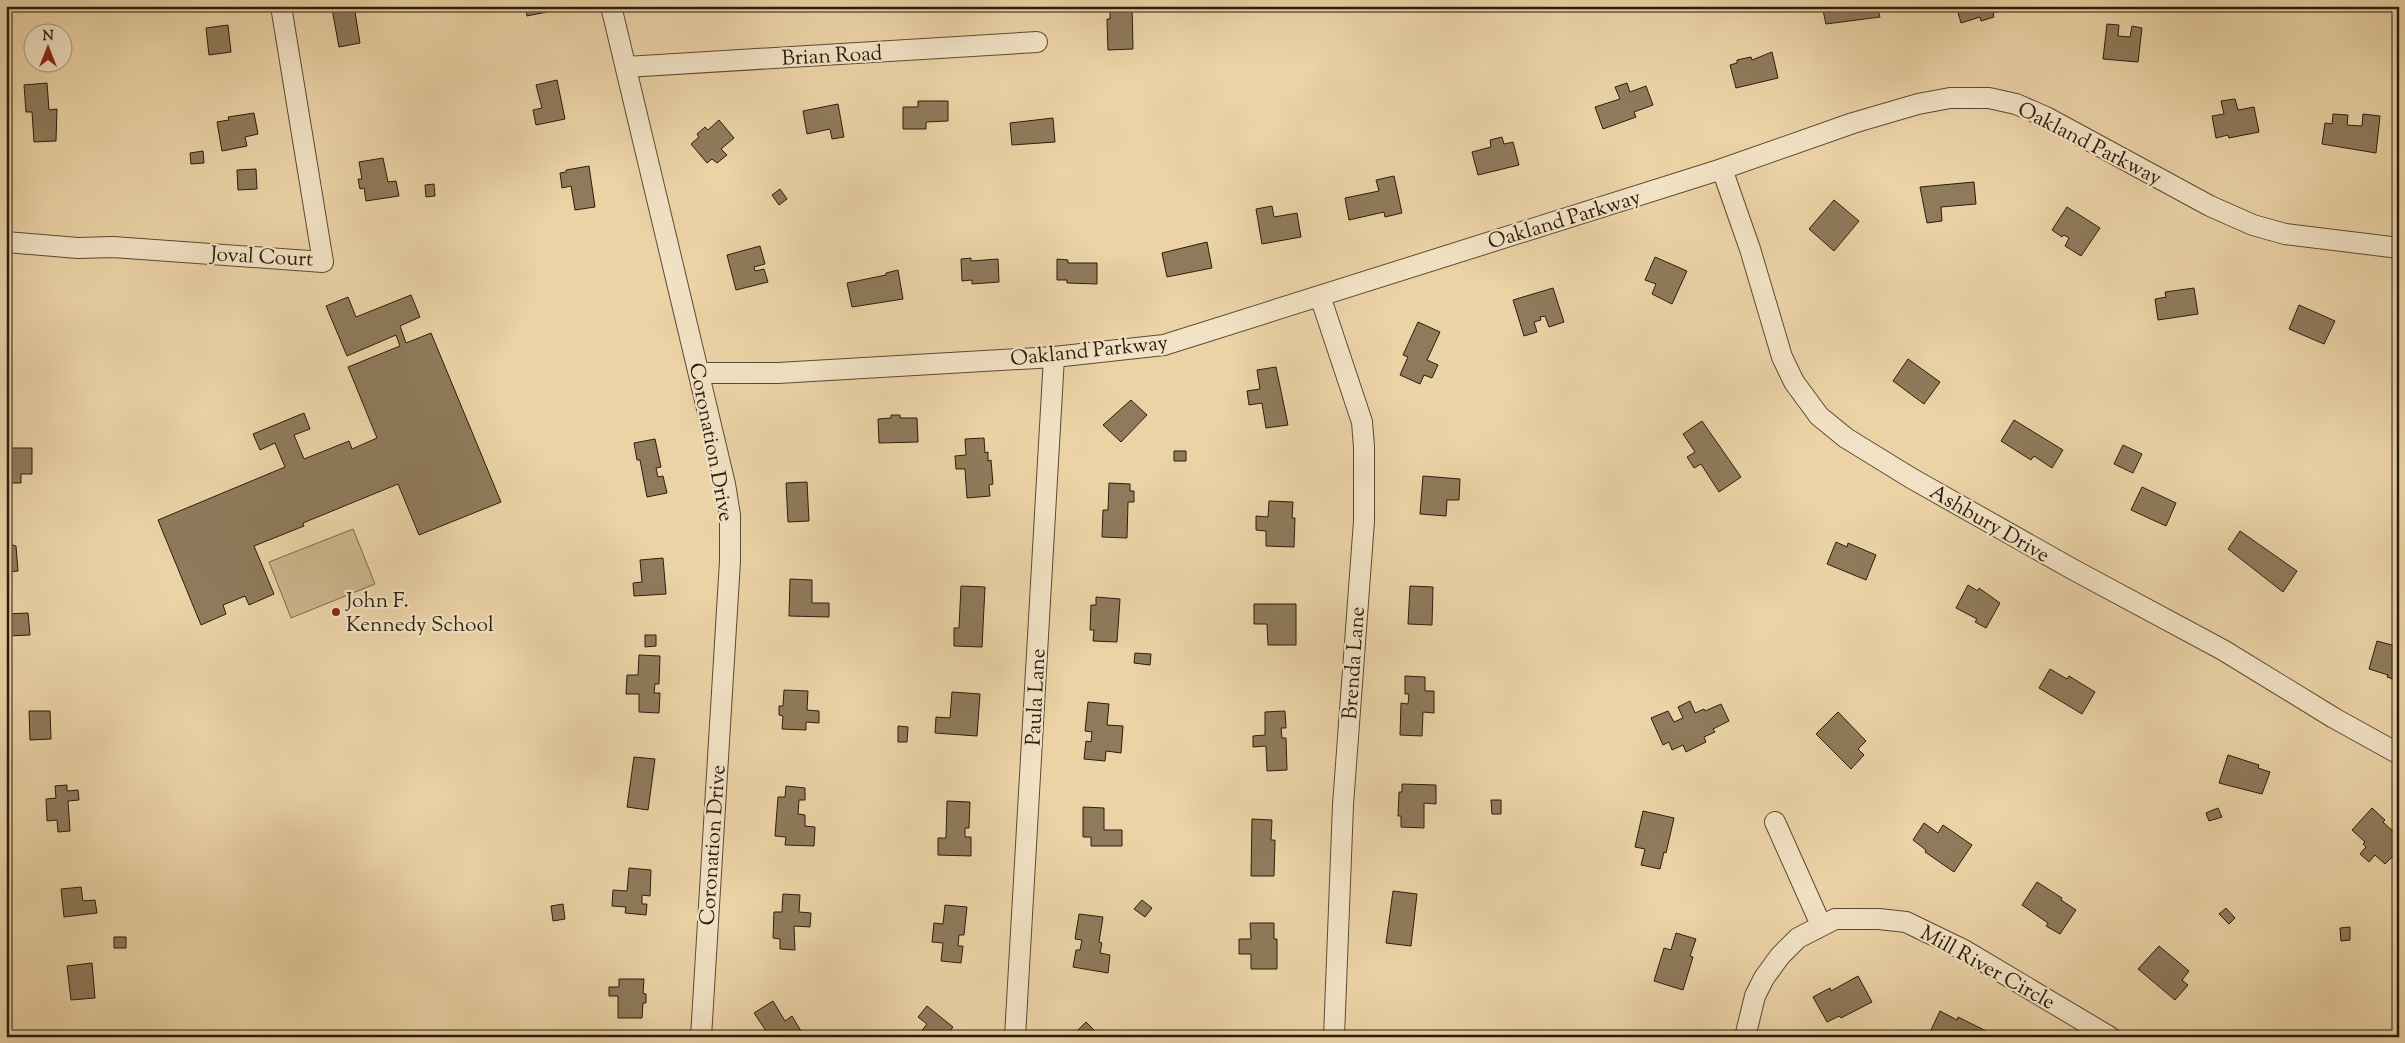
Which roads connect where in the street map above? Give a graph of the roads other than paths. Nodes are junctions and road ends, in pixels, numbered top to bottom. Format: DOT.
graph roads {
  1 [pos="281,6"];
  2 [pos="611,6"];
  3 [pos="1038,42"];
  4 [pos="626,67"];
  5 [pos="1722,169"];
  6 [pos="6,242"];
  7 [pos="2399,248"];
  8 [pos="1320,296"];
  9 [pos="1054,357"];
  10 [pos="700,373"];
  11 [pos="2399,754"];
  12 [pos="1775,822"];
  13 [pos="1821,925"];
  14 [pos="701,1037"];
  15 [pos="1015,1037"];
  16 [pos="1334,1037"];
  17 [pos="1745,1037"];
  18 [pos="2110,1037"];
  1 -- 6 [label="street, Joval Court"];
  2 -- 4 [label="street, Coronation Drive"];
  3 -- 4 [label="street, Brian Road"];
  4 -- 10 [label="street, Coronation Drive"];
  5 -- 7 [label="street, Oakland Parkway"];
  5 -- 8 [label="street, Oakland Parkway"];
  5 -- 11 [label="street, Ashbury Drive"];
  8 -- 9 [label="street, Oakland Parkway"];
  8 -- 16 [label="street, Brenda Lane"];
  9 -- 10 [label="street, Oakland Parkway"];
  9 -- 15 [label="street, Paula Lane"];
  10 -- 14 [label="street, Coronation Drive"];
  12 -- 13 [label="street"];
  13 -- 17 [label="street, Mill River Circle"];
  13 -- 18 [label="street, Mill River Circle"];
}
